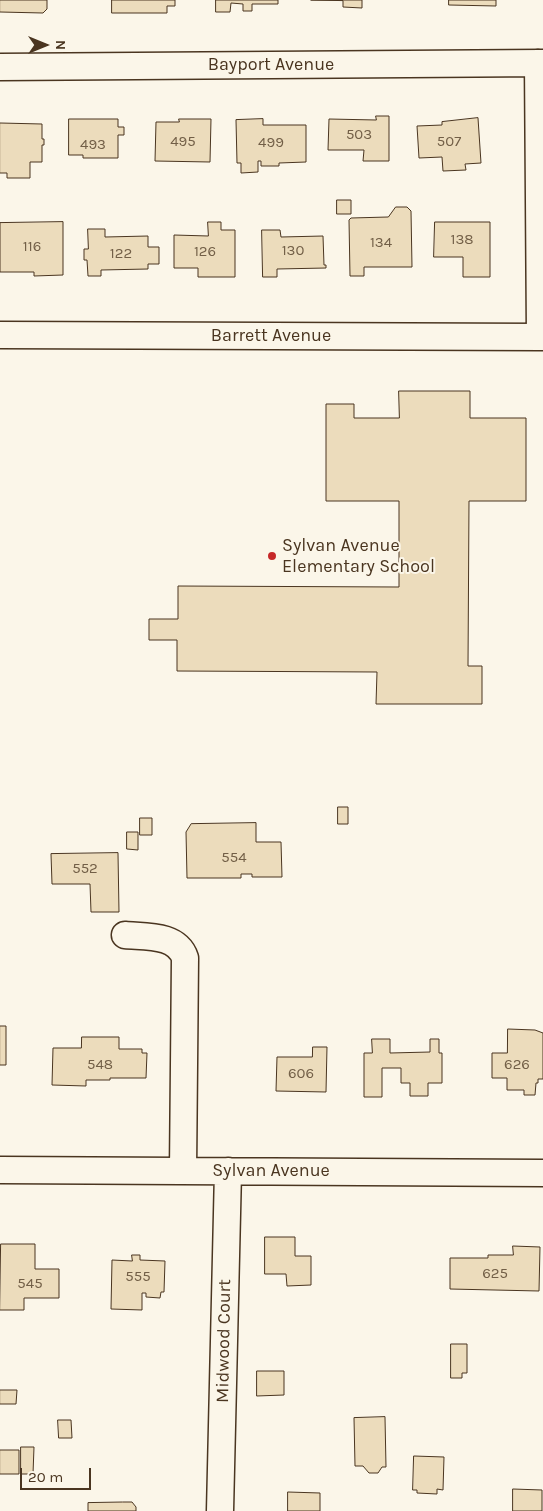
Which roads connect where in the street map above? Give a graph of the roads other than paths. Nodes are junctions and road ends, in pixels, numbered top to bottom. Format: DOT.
graph roads {
  1 [pos="540,63"];
  2 [pos="0,67"];
  3 [pos="0,335"];
  4 [pos="541,337"];
  5 [pos="125,935"];
  6 [pos="0,1170"];
  7 [pos="183,1171"];
  8 [pos="228,1171"];
  9 [pos="543,1173"];
  10 [pos="220,1511"];
  1 -- 2 [label="street, Bayport Avenue"];
  1 -- 4 [label="street"];
  3 -- 4 [label="street, Barrett Avenue"];
  5 -- 7 [label="street"];
  6 -- 7 [label="street, Sylvan Avenue"];
  7 -- 8 [label="street, Sylvan Avenue"];
  8 -- 9 [label="street, Sylvan Avenue"];
  8 -- 10 [label="street, Midwood Court"];
}
